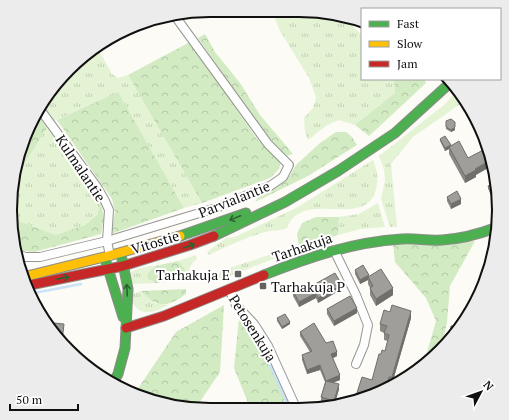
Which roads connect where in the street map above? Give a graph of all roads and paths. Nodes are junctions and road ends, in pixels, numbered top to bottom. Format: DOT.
graph roads {
  1 [pos="178,20"];
  2 [pos="447,86"];
  3 [pos="43,113"];
  4 [pos="285,202"];
  5 [pos="491,230"];
  6 [pos="107,241"];
  7 [pos="334,250"];
  8 [pos="122,253"];
  9 [pos="23,256"];
  10 [pos="107,257"];
  11 [pos="123,266"];
  12 [pos="109,270"];
  13 [pos="29,276"];
  14 [pos="32,285"];
  15 [pos="229,289"];
  16 [pos="126,328"];
  17 [pos="356,364"];
  18 [pos="116,378"];
  19 [pos="294,403"];
  1 -- 6 [label="street, Parvialantie"];
  2 -- 4 [label="main road, Vitostie"];
  3 -- 6 [label="street, Kulmalantie"];
  4 -- 8 [label="main road, Vitostie, one-way"];
  11 -- 4 [label="main road, Vitostie, one-way"];
  5 -- 7 [label="main road, Tarhakuja"];
  6 -- 9 [label="street"];
  6 -- 10 [label="street, Kulmalantie"];
  7 -- 15 [label="main road, Tarhakuja"];
  7 -- 17 [label="street"];
  8 -- 10 [label="main road, Vitostie"];
  8 -- 11 [label="main road"];
  10 -- 12 [label="main road"];
  10 -- 13 [label="main road, Vitostie"];
  11 -- 12 [label="main road, Vitostie"];
  16 -- 11 [label="main road, one-way"];
  14 -- 12 [label="main road, Vitostie, one-way"];
  12 -- 16 [label="main road"];
  15 -- 16 [label="main road, Tarhakuja"];
  15 -- 19 [label="street, Petosenkuja"];
  16 -- 18 [label="main road"];
}
